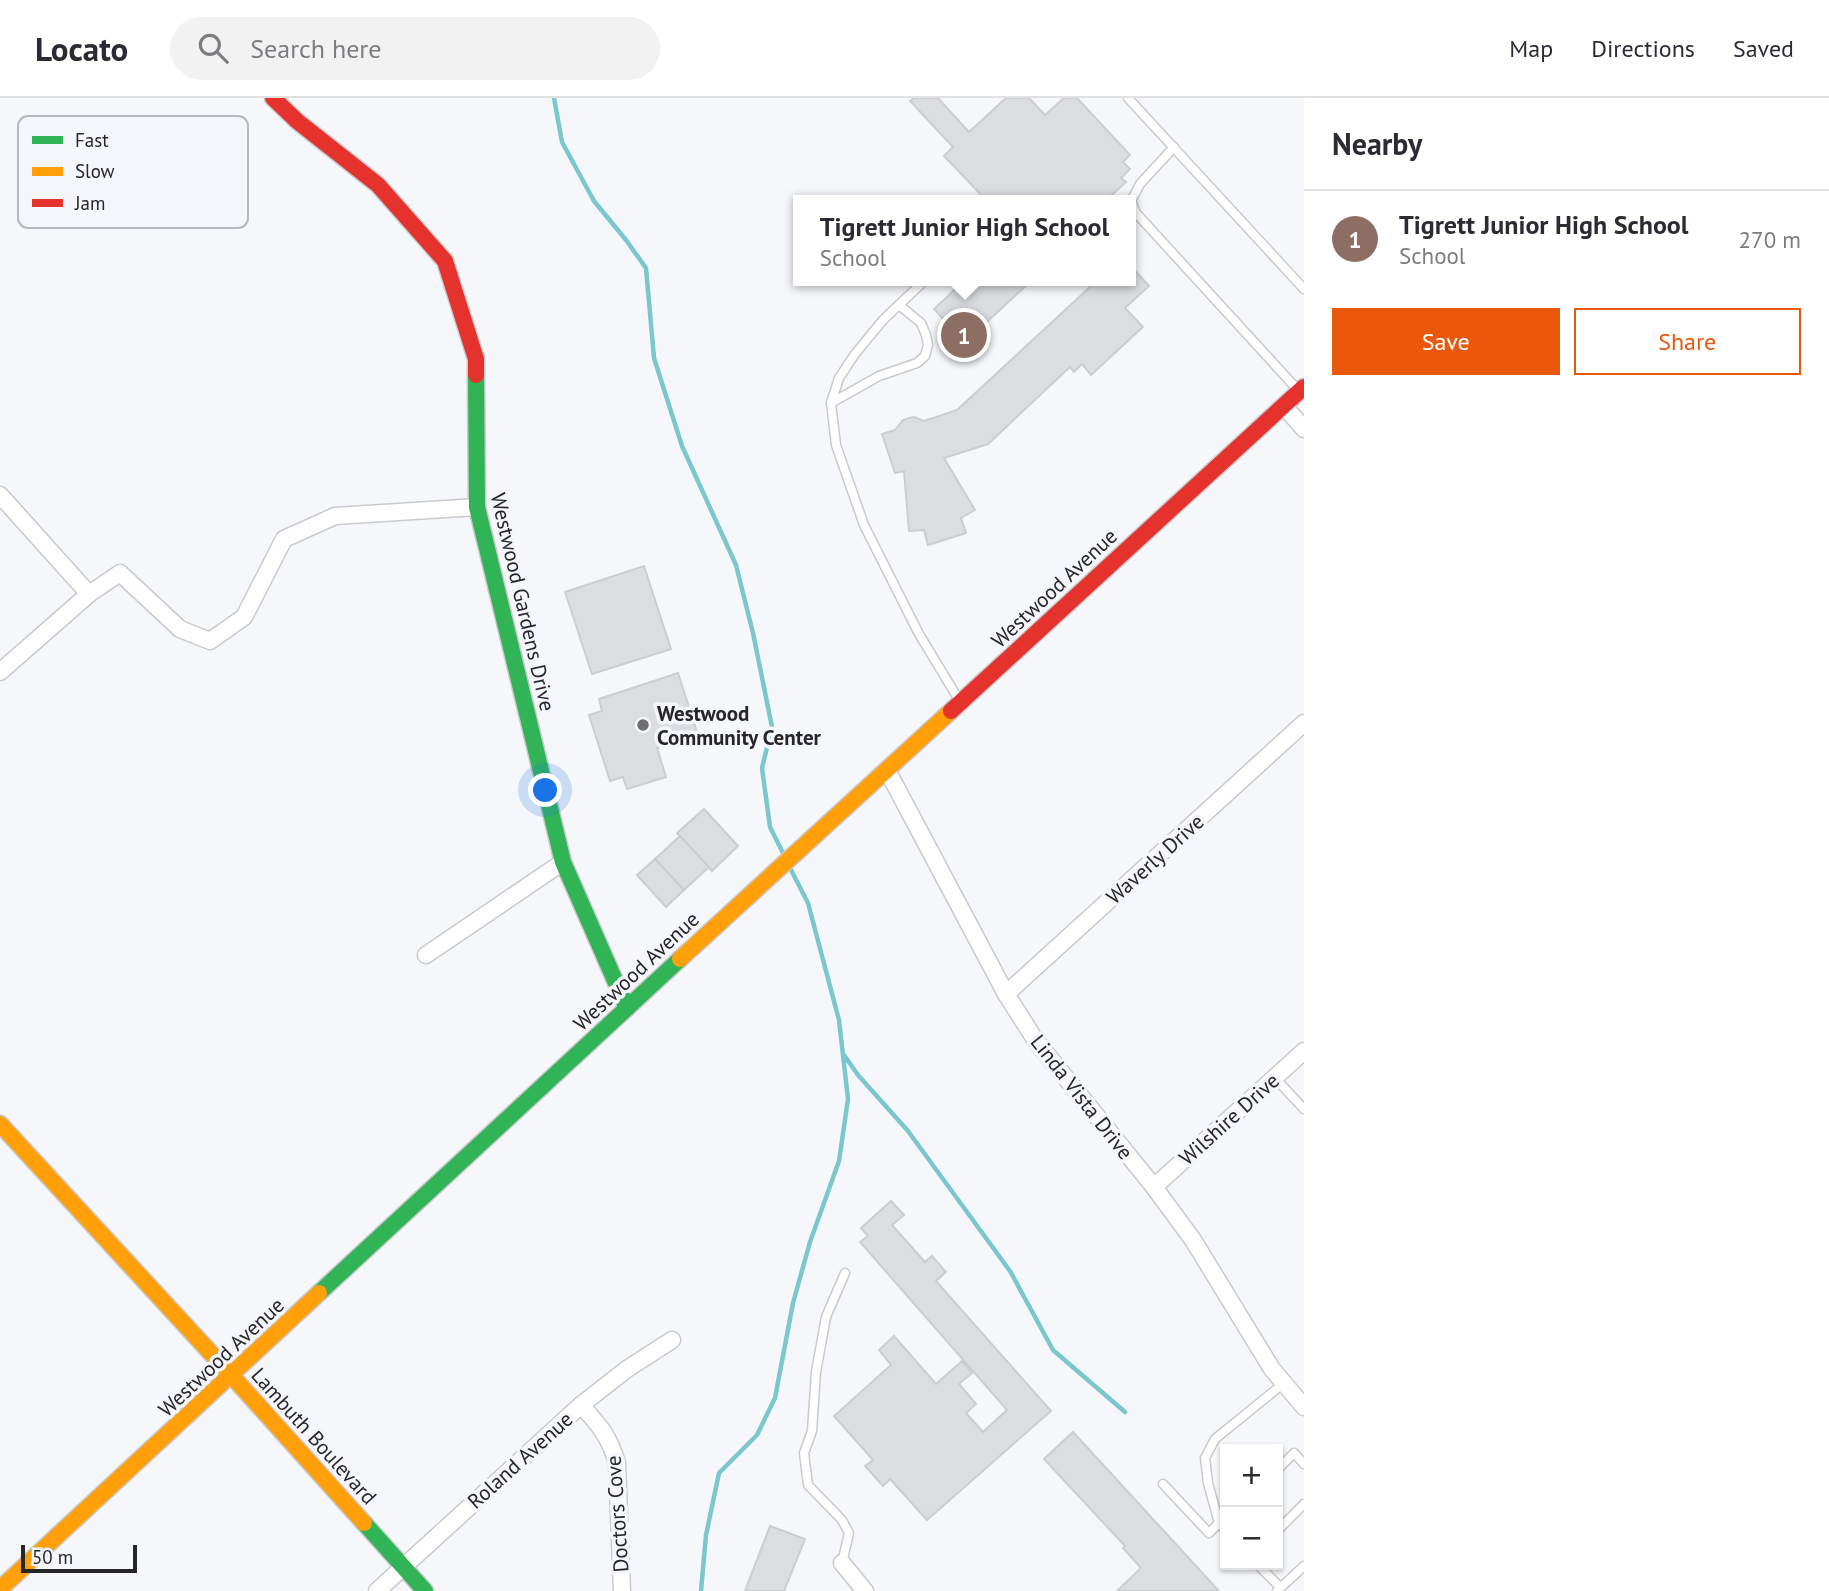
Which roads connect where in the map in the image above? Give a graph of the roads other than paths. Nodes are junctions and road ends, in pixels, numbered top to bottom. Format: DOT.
graph roads {
  1 [pos="273,98"];
  2 [pos="1128,98"];
  3 [pos="1174,147"];
  4 [pos="1134,195"];
  5 [pos="1136,213"];
  6 [pos="919,286"];
  7 [pos="1304,289"];
  8 [pos="899,305"];
  9 [pos="1302,389"];
  10 [pos="831,403"];
  11 [pos="1284,406"];
  12 [pos="1304,429"];
  13 [pos="0,495"];
  14 [pos="477,507"];
  15 [pos="89,594"];
  16 [pos="0,673"];
  17 [pos="960,703"];
  18 [pos="1304,723"];
  19 [pos="887,770"];
  20 [pos="562,862"];
  21 [pos="426,955"];
  22 [pos="1006,994"];
  23 [pos="627,1008"];
  24 [pos="1304,1051"];
  25 [pos="1275,1077"];
  26 [pos="1304,1109"];
  27 [pos="0,1124"];
  28 [pos="1154,1187"];
  29 [pos="845,1273"];
  30 [pos="672,1340"];
  31 [pos="232,1376"];
  32 [pos="1284,1383"];
  33 [pos="581,1405"];
  34 [pos="1304,1406"];
  35 [pos="1283,1464"];
  36 [pos="1304,1464"];
  37 [pos="1163,1484"];
  38 [pos="1304,1504"];
  39 [pos="1220,1516"];
  40 [pos="1283,1525"];
  41 [pos="1220,1526"];
  42 [pos="842,1563"];
  43 [pos="403,1566"];
  44 [pos="1304,1566"];
  45 [pos="1262,1570"];
  46 [pos="0,1589"];
  47 [pos="1279,1589"];
  48 [pos="377,1591"];
  49 [pos="425,1591"];
  50 [pos="622,1591"];
  51 [pos="865,1591"];
  1 -- 14 [label="street, Westwood Gardens Drive"];
  2 -- 3 [label="lane"];
  3 -- 4 [label="lane"];
  3 -- 7 [label="lane"];
  5 -- 9 [label="lane"];
  6 -- 8 [label="lane"];
  8 -- 10 [label="lane"];
  8 -- 10 [label="lane"];
  9 -- 11 [label="street, Westwood Avenue"];
  10 -- 17 [label="lane"];
  11 -- 12 [label="street"];
  11 -- 17 [label="street, Westwood Avenue"];
  13 -- 15 [label="street"];
  14 -- 15 [label="street"];
  14 -- 20 [label="street, Westwood Gardens Drive"];
  15 -- 16 [label="street"];
  17 -- 19 [label="street, Westwood Avenue"];
  18 -- 22 [label="street, Waverly Drive"];
  19 -- 22 [label="street, Linda Vista Drive"];
  19 -- 23 [label="street, Westwood Avenue"];
  20 -- 21 [label="street"];
  20 -- 23 [label="street, Westwood Gardens Drive"];
  22 -- 28 [label="street, Linda Vista Drive"];
  23 -- 31 [label="street, Westwood Avenue"];
  24 -- 25 [label="street, Wilshire Drive"];
  25 -- 26 [label="lane"];
  25 -- 28 [label="street, Wilshire Drive"];
  27 -- 31 [label="street, Lambuth Boulevard"];
  28 -- 32 [label="street, Linda Vista Drive"];
  29 -- 42 [label="lane"];
  30 -- 33 [label="street, Roland Avenue"];
  31 -- 43 [label="street, Lambuth Boulevard"];
  31 -- 46 [label="street, Westwood Avenue"];
  32 -- 34 [label="street, Linda Vista Drive"];
  32 -- 39 [label="lane"];
  33 -- 43 [label="street, Roland Avenue"];
  33 -- 50 [label="street, Doctors Cove"];
  35 -- 36 [label="lane"];
  37 -- 41 [label="lane"];
  38 -- 40 [label="lane"];
  42 -- 51 [label="street"];
  43 -- 48 [label="street, Roland Avenue"];
  43 -- 49 [label="street, Lambuth Boulevard"];
  44 -- 47 [label="lane"];
  45 -- 47 [label="lane"];
}
